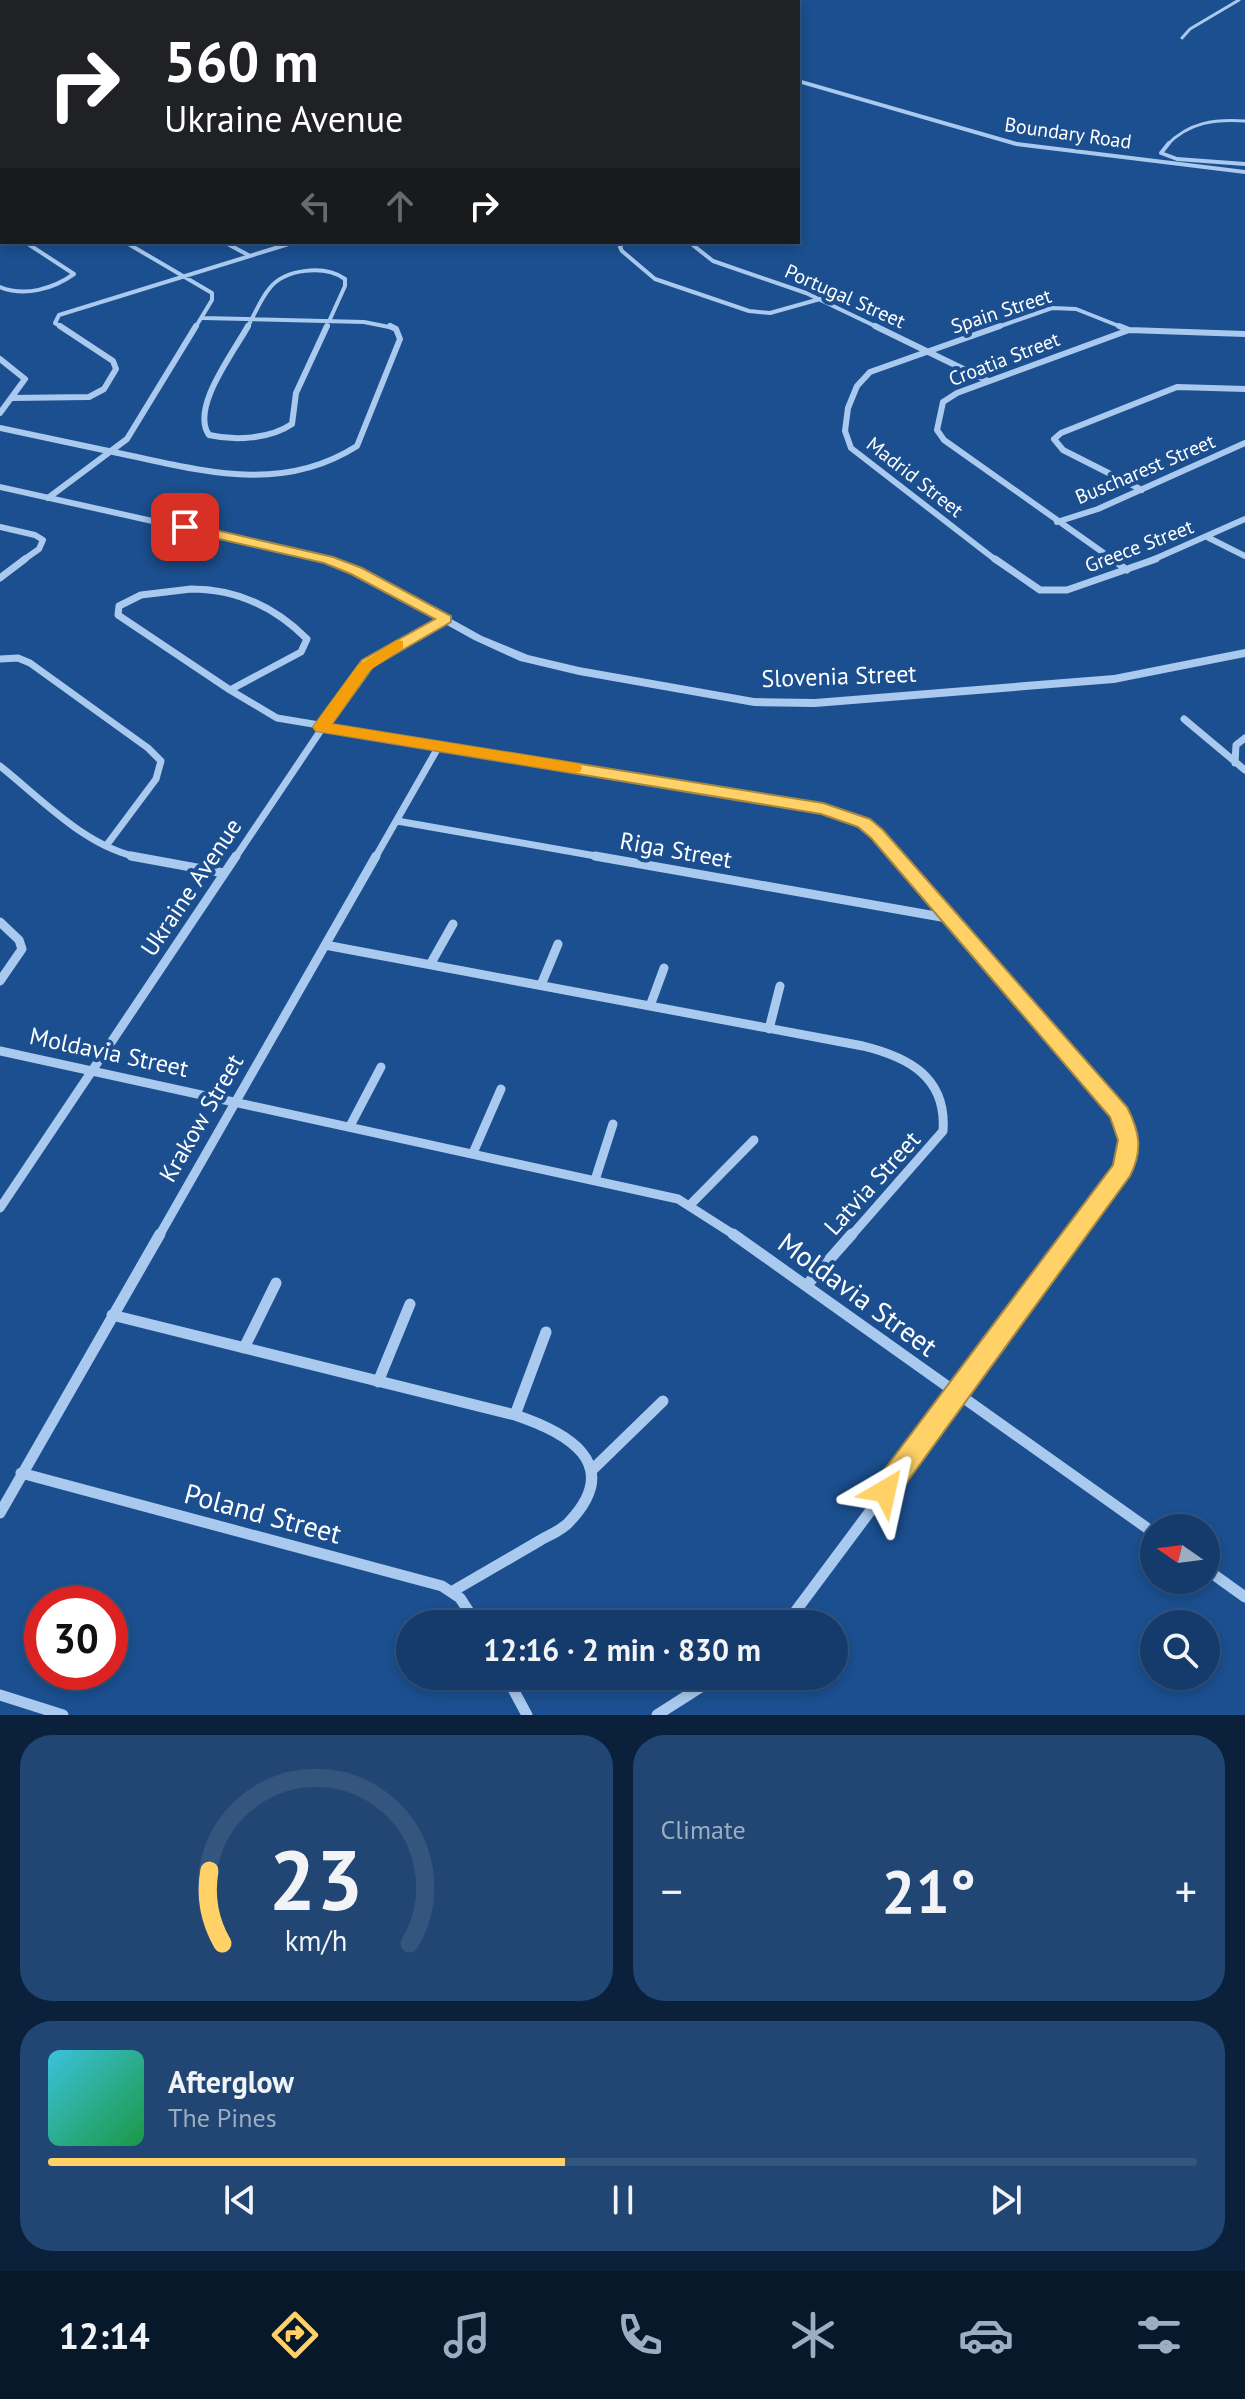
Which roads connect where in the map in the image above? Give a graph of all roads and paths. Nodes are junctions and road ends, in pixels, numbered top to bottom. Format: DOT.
graph roads {
  1 [pos="1239,0"];
  2 [pos="1182,38"];
  3 [pos="800,82"];
  4 [pos="1245,121"];
  5 [pos="1245,164"];
  6 [pos="1245,172"];
  7 [pos="28,244"];
  8 [pos="129,244"];
  9 [pos="228,244"];
  10 [pos="289,244"];
  11 [pos="622,244"];
  12 [pos="692,244"];
  13 [pos="250,256"];
  14 [pos="186,276"];
  15 [pos="0,287"];
  16 [pos="820,299"];
  17 [pos="254,317"];
  18 [pos="203,318"];
  19 [pos="329,321"];
  20 [pos="1129,330"];
  21 [pos="1245,334"];
  22 [pos="928,352"];
  23 [pos="0,359"];
  24 [pos="988,381"];
  25 [pos="1245,389"];
  26 [pos="12,398"];
  27 [pos="0,413"];
  28 [pos="0,428"];
  29 [pos="1245,443"];
  30 [pos="113,452"];
  31 [pos="0,487"];
  32 [pos="1142,490"];
  33 [pos="48,498"];
  34 [pos="1245,519"];
  35 [pos="1057,522"];
  36 [pos="0,527"];
  37 [pos="1207,537"];
  38 [pos="1245,556"];
  39 [pos="1127,570"];
  40 [pos="0,578"];
  41 [pos="1040,590"];
  42 [pos="446,619"];
  43 [pos="1245,653"];
  44 [pos="0,659"];
  45 [pos="230,690"];
  46 [pos="1184,719"];
  47 [pos="322,727"];
  48 [pos="1245,738"];
  49 [pos="439,746"];
  50 [pos="1235,763"];
  51 [pos="0,766"];
  52 [pos="1245,770"];
  53 [pos="397,821"];
  54 [pos="106,846"];
  55 [pos="224,873"];
  56 [pos="949,918"];
  57 [pos="0,922"];
  58 [pos="453,924"];
  59 [pos="558,944"];
  60 [pos="325,945"];
  61 [pos="431,963"];
  62 [pos="664,968"];
  63 [pos="0,981"];
  64 [pos="541,985"];
  65 [pos="780,986"];
  66 [pos="650,1006"];
  67 [pos="769,1029"];
  68 [pos="0,1051"];
  69 [pos="381,1067"];
  70 [pos="92,1071"];
  71 [pos="501,1089"];
  72 [pos="234,1101"];
  73 [pos="613,1124"];
  74 [pos="350,1126"];
  75 [pos="754,1140"];
  76 [pos="473,1153"];
  77 [pos="595,1180"];
  78 [pos="690,1205"];
  79 [pos="0,1208"];
  80 [pos="276,1283"];
  81 [pos="806,1286"];
  82 [pos="410,1304"];
  83 [pos="112,1315"];
  84 [pos="546,1332"];
  85 [pos="244,1348"];
  86 [pos="378,1382"];
  87 [pos="955,1394"];
  88 [pos="663,1401"];
  89 [pos="515,1415"];
  90 [pos="591,1471"];
  91 [pos="21,1473"];
  92 [pos="0,1513"];
  93 [pos="1140,1523"];
  94 [pos="1220,1579"];
  95 [pos="453,1591"];
  96 [pos="1245,1597"];
  97 [pos="467,1610"];
  98 [pos="796,1610"];
  99 [pos="514,1690"];
  100 [pos="696,1690"];
  101 [pos="0,1695"];
  102 [pos="63,1715"];
  103 [pos="527,1715"];
  104 [pos="657,1715"];
  1 -- 2 [label="street"];
  3 -- 6 [label="street, Boundary Road"];
  4 -- 5 [label="street"];
  7 -- 15 [label="street"];
  8 -- 14 [label="street"];
  9 -- 13 [label="street"];
  10 -- 13 [label="street"];
  11 -- 16 [label="street"];
  12 -- 16 [label="street, Portugal Street"];
  13 -- 14 [label="street"];
  14 -- 18 [label="street"];
  14 -- 26 [label="street"];
  16 -- 22 [label="street, Portugal Street"];
  17 -- 18 [label="street"];
  17 -- 19 [label="street"];
  17 -- 19 [label="street"];
  17 -- 19 [label="street"];
  18 -- 30 [label="street"];
  19 -- 30 [label="street"];
  20 -- 21 [label="street, Croatia Street"];
  20 -- 22 [label="street, Spain Street"];
  20 -- 24 [label="street, Croatia Street"];
  22 -- 24 [label="street, Portugal Street"];
  22 -- 41 [label="street, Madrid Street"];
  23 -- 26 [label="street"];
  24 -- 35 [label="street, Croatia Street"];
  25 -- 32 [label="street"];
  26 -- 27 [label="street"];
  28 -- 30 [label="street"];
  29 -- 32 [label="street, Buscharest Street"];
  30 -- 33 [label="street"];
  31 -- 33 [label="street, Slovenia Street"];
  32 -- 35 [label="street, Buscharest Street"];
  33 -- 42 [label="street, Slovenia Street"];
  34 -- 37 [label="street, Greece Street"];
  35 -- 39 [label="street, Croatia Street"];
  36 -- 40 [label="street"];
  37 -- 38 [label="street"];
  37 -- 39 [label="street, Greece Street"];
  39 -- 41 [label="street, Greece Street"];
  42 -- 43 [label="street, Slovenia Street"];
  42 -- 47 [label="street, Ukraine Avenue"];
  44 -- 54 [label="street"];
  45 -- 45 [label="street"];
  45 -- 47 [label="street"];
  46 -- 50 [label="street"];
  47 -- 49 [label="street"];
  47 -- 55 [label="street, Ukraine Avenue"];
  48 -- 50 [label="street"];
  49 -- 53 [label="street, Krakow Street"];
  49 -- 56 [label="street"];
  50 -- 52 [label="street"];
  51 -- 54 [label="street"];
  53 -- 56 [label="street, Riga Street"];
  53 -- 60 [label="street, Krakow Street"];
  54 -- 55 [label="street"];
  55 -- 70 [label="street, Ukraine Avenue"];
  56 -- 87 [label="street"];
  57 -- 63 [label="street"];
  58 -- 61 [label="street"];
  59 -- 64 [label="street"];
  60 -- 61 [label="street, Latvia Street"];
  60 -- 72 [label="street, Krakow Street"];
  61 -- 64 [label="street, Latvia Street"];
  62 -- 66 [label="street"];
  64 -- 66 [label="street, Latvia Street"];
  65 -- 67 [label="street"];
  66 -- 67 [label="street, Latvia Street"];
  67 -- 81 [label="street, Latvia Street"];
  68 -- 70 [label="street, Moldavia Street"];
  69 -- 74 [label="street"];
  70 -- 72 [label="street, Moldavia Street"];
  70 -- 79 [label="street, Ukraine Avenue"];
  71 -- 76 [label="street"];
  72 -- 74 [label="street, Moldavia Street"];
  72 -- 83 [label="street, Krakow Street"];
  73 -- 77 [label="street"];
  74 -- 76 [label="street, Moldavia Street"];
  75 -- 78 [label="street"];
  76 -- 77 [label="street, Moldavia Street"];
  77 -- 78 [label="street, Moldavia Street"];
  78 -- 81 [label="street, Moldavia Street"];
  80 -- 85 [label="street"];
  81 -- 87 [label="street, Moldavia Street"];
  82 -- 86 [label="street"];
  83 -- 85 [label="street"];
  83 -- 91 [label="street, Krakow Street"];
  84 -- 89 [label="street"];
  85 -- 86 [label="street"];
  86 -- 89 [label="street"];
  87 -- 93 [label="street, Moldavia Street"];
  87 -- 98 [label="street"];
  88 -- 90 [label="street"];
  89 -- 90 [label="street"];
  90 -- 95 [label="street"];
  91 -- 92 [label="street, Krakow Street"];
  91 -- 95 [label="street, Poland Street"];
  94 -- 96 [label="street"];
  95 -- 97 [label="street"];
  99 -- 103 [label="street"];
  100 -- 104 [label="street"];
  101 -- 102 [label="street"];
}
